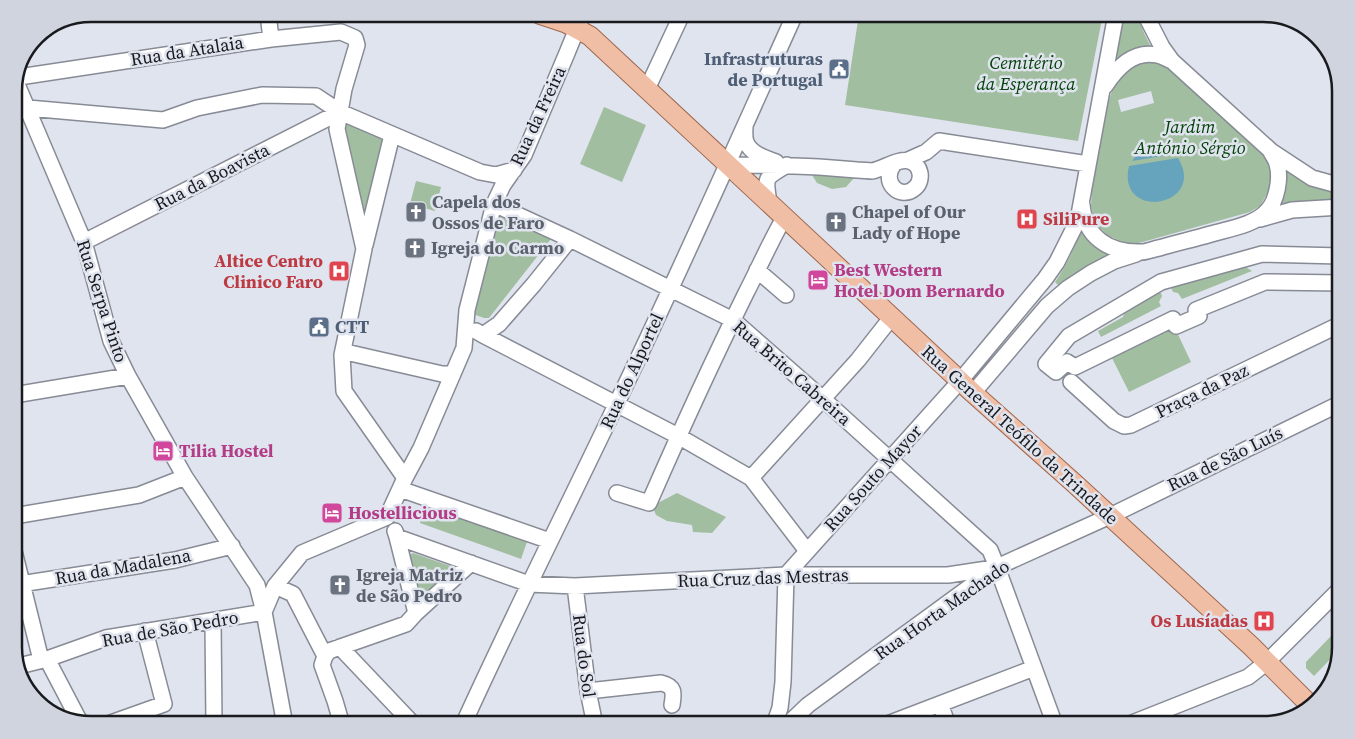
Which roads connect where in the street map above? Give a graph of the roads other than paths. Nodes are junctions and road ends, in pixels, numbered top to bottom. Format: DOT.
graph roads {
  1 [pos="269,22"];
  2 [pos="580,22"];
  3 [pos="581,22"];
  4 [pos="678,22"];
  5 [pos="791,22"];
  6 [pos="1115,22"];
  7 [pos="1149,22"];
  8 [pos="271,39"];
  9 [pos="1172,61"];
  10 [pos="25,76"];
  11 [pos="647,89"];
  12 [pos="1102,90"];
  13 [pos="23,97"];
  14 [pos="28,108"];
  15 [pos="340,112"];
  16 [pos="745,125"];
  17 [pos="392,135"];
  18 [pos="1270,150"];
  19 [pos="926,152"];
  20 [pos="901,162"];
  21 [pos="1088,164"];
  22 [pos="727,165"];
  23 [pos="787,165"];
  24 [pos="514,170"];
  25 [pos="872,171"];
  26 [pos="480,172"];
  27 [pos="920,178"];
  28 [pos="1332,184"];
  29 [pos="896,189"];
  30 [pos="1082,201"];
  31 [pos="769,203"];
  32 [pos="494,204"];
  33 [pos="1332,207"];
  34 [pos="784,218"];
  35 [pos="1256,220"];
  36 [pos="570,239"];
  37 [pos="84,242"];
  38 [pos="364,249"];
  39 [pos="1141,252"];
  40 [pos="1332,256"];
  41 [pos="758,270"];
  42 [pos="1332,283"];
  43 [pos="671,289"];
  44 [pos="786,295"];
  45 [pos="891,318"];
  46 [pos="733,320"];
  47 [pos="466,321"];
  48 [pos="1332,328"];
  49 [pos="483,335"];
  50 [pos="342,355"];
  51 [pos="453,374"];
  52 [pos="128,376"];
  53 [pos="1071,382"];
  54 [pos="966,387"];
  55 [pos="23,394"];
  56 [pos="823,399"];
  57 [pos="616,405"];
  58 [pos="1332,407"];
  59 [pos="678,436"];
  60 [pos="890,459"];
  61 [pos="185,477"];
  62 [pos="751,478"];
  63 [pos="402,483"];
  64 [pos="617,493"];
  65 [pos="23,514"];
  66 [pos="1110,516"];
  67 [pos="388,517"];
  68 [pos="398,537"];
  69 [pos="550,541"];
  70 [pos="232,546"];
  71 [pos="807,551"];
  72 [pos="471,564"];
  73 [pos="998,567"];
  74 [pos="786,574"];
  75 [pos="948,575"];
  76 [pos="23,584"];
  77 [pos="529,584"];
  78 [pos="276,586"];
  79 [pos="576,586"];
  80 [pos="1332,597"];
  81 [pos="954,598"];
  82 [pos="23,599"];
  83 [pos="264,612"];
  84 [pos="416,613"];
  85 [pos="214,621"];
  86 [pos="146,631"];
  87 [pos="340,647"];
  88 [pos="325,656"];
  89 [pos="44,659"];
  90 [pos="1267,662"];
  91 [pos="25,664"];
  92 [pos="1034,668"];
  93 [pos="588,691"];
  94 [pos="781,698"];
  95 [pos="1306,701"];
  96 [pos="940,704"];
  97 [pos="808,705"];
  98 [pos="672,706"];
  99 [pos="76,714"];
  100 [pos="130,716"];
  101 [pos="214,716"];
  102 [pos="283,716"];
  103 [pos="339,716"];
  104 [pos="405,716"];
  105 [pos="468,716"];
  106 [pos="593,716"];
  107 [pos="777,716"];
  108 [pos="796,716"];
  109 [pos="909,716"];
  110 [pos="945,716"];
  111 [pos="1052,716"];
  112 [pos="1150,716"];
  1 -- 8 [label="street"];
  2 -- 24 [label="street, Rua da Freira"];
  3 -- 11 [label="main road, Rua General Teófilo da Trindade"];
  4 -- 11 [label="street"];
  5 -- 16 [label="street, Rua do Alportel"];
  6 -- 12 [label="street"];
  7 -- 9 [label="street"];
  8 -- 10 [label="street, Rua da Atalaia"];
  8 -- 15 [label="street, Rua da Atalaia"];
  9 -- 12 [label="street"];
  9 -- 18 [label="street"];
  11 -- 22 [label="main road, Rua General Teófilo da Trindade"];
  12 -- 21 [label="street"];
  13 -- 14 [label="street, Rua Serpa Pinto"];
  14 -- 15 [label="street"];
  14 -- 37 [label="street, Rua Serpa Pinto"];
  15 -- 17 [label="street"];
  15 -- 37 [label="street, Rua da Boavista"];
  15 -- 38 [label="street"];
  16 -- 22 [label="street, Rua do Alportel"];
  16 -- 23 [label="street"];
  17 -- 26 [label="street"];
  17 -- 38 [label="street"];
  18 -- 28 [label="street"];
  18 -- 35 [label="street"];
  19 -- 20 [label="street"];
  19 -- 21 [label="street"];
  19 -- 27 [label="street"];
  20 -- 25 [label="street"];
  20 -- 27 [label="street"];
  20 -- 29 [label="street"];
  21 -- 30 [label="street"];
  22 -- 23 [label="street"];
  22 -- 31 [label="main road, Rua General Teófilo da Trindade"];
  22 -- 43 [label="street, Rua do Alportel"];
  23 -- 25 [label="street"];
  23 -- 31 [label="street"];
  24 -- 26 [label="street"];
  24 -- 32 [label="street, Rua da Freira"];
  25 -- 29 [label="street"];
  26 -- 32 [label="street"];
  27 -- 29 [label="street"];
  30 -- 39 [label="street"];
  30 -- 54 [label="street"];
  31 -- 34 [label="main road, Rua General Teófilo da Trindade"];
  32 -- 36 [label="street, Rua Brito Cabreira"];
  32 -- 47 [label="street, Rua da Freira"];
  33 -- 35 [label="street"];
  34 -- 41 [label="street"];
  34 -- 45 [label="main road, Rua General Teófilo da Trindade"];
  35 -- 39 [label="street"];
  36 -- 43 [label="street, Rua Brito Cabreira"];
  36 -- 49 [label="street"];
  37 -- 52 [label="street, Rua Serpa Pinto"];
  38 -- 50 [label="street"];
  39 -- 54 [label="street"];
  40 -- 42 [label="street"];
  41 -- 44 [label="street"];
  41 -- 46 [label="street"];
  43 -- 46 [label="street, Rua Brito Cabreira"];
  43 -- 57 [label="street, Rua do Alportel"];
  45 -- 54 [label="main road, Rua General Teófilo da Trindade"];
  45 -- 56 [label="street"];
  46 -- 56 [label="street, Rua Brito Cabreira"];
  46 -- 59 [label="street"];
  47 -- 49 [label="street"];
  47 -- 51 [label="street, Rua da Freira"];
  48 -- 53 [label="street, Praça da Paz"];
  49 -- 57 [label="street"];
  50 -- 51 [label="street"];
  50 -- 63 [label="street"];
  51 -- 63 [label="street, Rua da Freira"];
  52 -- 55 [label="street"];
  52 -- 61 [label="street, Rua Serpa Pinto"];
  54 -- 60 [label="street, Rua Souto Mayor"];
  54 -- 66 [label="main road, Rua General Teófilo da Trindade"];
  56 -- 60 [label="street, Rua Brito Cabreira"];
  56 -- 62 [label="street"];
  57 -- 59 [label="street"];
  57 -- 69 [label="street, Rua do Alportel"];
  58 -- 66 [label="street, Rua de São Luís"];
  59 -- 62 [label="street"];
  59 -- 64 [label="street"];
  60 -- 71 [label="street, Rua Souto Mayor"];
  60 -- 73 [label="street, Rua Brito Cabreira"];
  61 -- 65 [label="street"];
  61 -- 70 [label="street, Rua Serpa Pinto"];
  62 -- 71 [label="street"];
  63 -- 67 [label="street, Rua da Freira"];
  63 -- 69 [label="street"];
  66 -- 73 [label="street, Rua Horta Machado"];
  66 -- 90 [label="main road, Rua General Teófilo da Trindade"];
  67 -- 68 [label="street"];
  67 -- 78 [label="street"];
  68 -- 72 [label="street, Rua Cruz das Mestras"];
  68 -- 84 [label="street"];
  69 -- 77 [label="street, Rua do Alportel"];
  70 -- 76 [label="street, Rua da Madalena"];
  70 -- 83 [label="street, Rua Serpa Pinto"];
  71 -- 74 [label="street, Rua Souto Mayor"];
  72 -- 77 [label="street, Rua Cruz das Mestras"];
  72 -- 84 [label="street"];
  73 -- 75 [label="street, Rua Cruz das Mestras"];
  73 -- 81 [label="street, Rua Horta Machado"];
  73 -- 92 [label="street, Rua Brito Cabreira"];
  74 -- 75 [label="street, Rua Cruz das Mestras"];
  74 -- 79 [label="street, Rua Cruz das Mestras"];
  74 -- 94 [label="street"];
  75 -- 81 [label="street"];
  77 -- 79 [label="street, Rua Cruz das Mestras"];
  77 -- 105 [label="street, Rua do Alportel"];
  78 -- 83 [label="street"];
  78 -- 88 [label="street"];
  79 -- 93 [label="street, Rua do Sol"];
  80 -- 90 [label="street"];
  81 -- 97 [label="street, Rua Horta Machado"];
  82 -- 89 [label="street"];
  83 -- 85 [label="street, Rua de São Pedro"];
  83 -- 102 [label="street, Rua Serpa Pinto"];
  84 -- 87 [label="street"];
  85 -- 86 [label="street, Rua de São Pedro"];
  85 -- 101 [label="street"];
  86 -- 89 [label="street, Rua de São Pedro"];
  86 -- 100 [label="street"];
  87 -- 88 [label="street"];
  87 -- 104 [label="street"];
  88 -- 103 [label="street"];
  89 -- 91 [label="street, Rua de São Pedro"];
  89 -- 99 [label="street"];
  90 -- 95 [label="main road, Rua General Teófilo da Trindade"];
  90 -- 112 [label="street"];
  92 -- 96 [label="street"];
  92 -- 111 [label="street, Rua Brito Cabreira"];
  93 -- 98 [label="street"];
  93 -- 106 [label="street, Rua do Sol"];
  94 -- 97 [label="street"];
  94 -- 107 [label="street"];
  96 -- 109 [label="street"];
  96 -- 110 [label="street"];
  97 -- 108 [label="street, Rua Horta Machado"];
}
